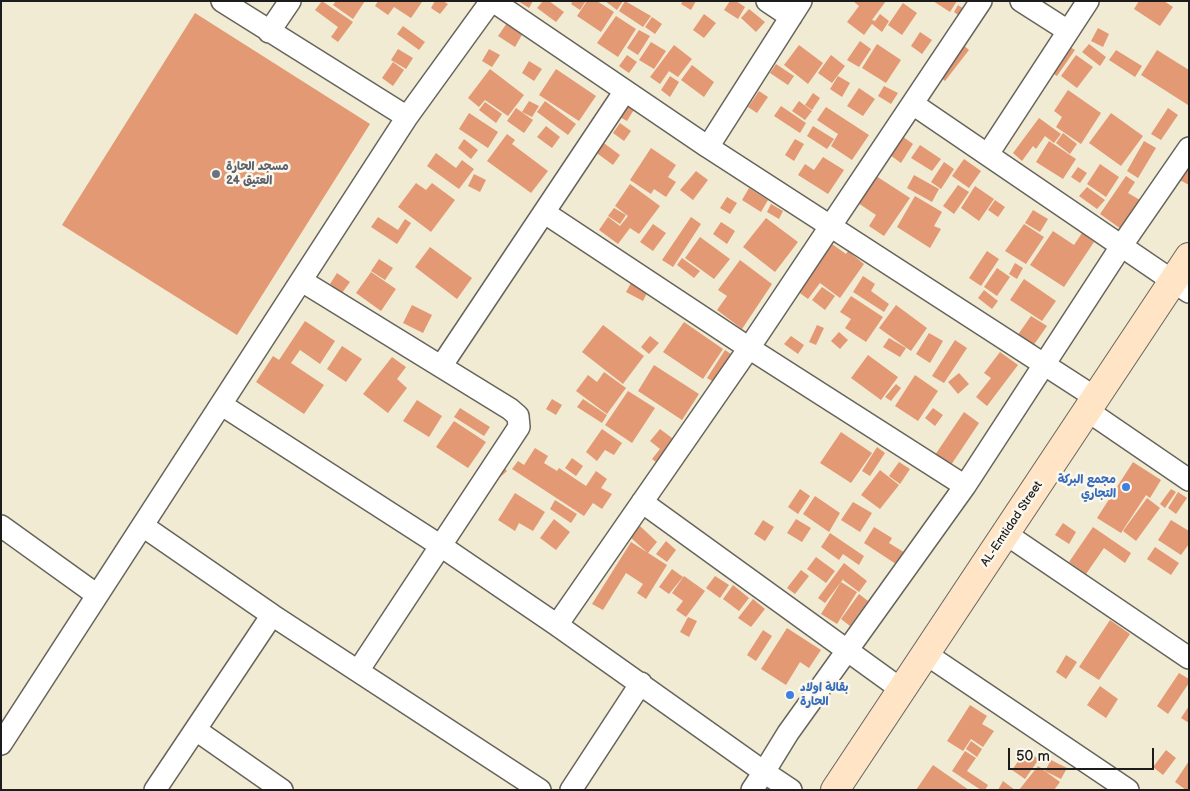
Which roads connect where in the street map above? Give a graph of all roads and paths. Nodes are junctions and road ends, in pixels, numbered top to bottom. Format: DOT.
graph roads {
  1 [pos="222,1"];
  2 [pos="290,1"];
  3 [pos="492,1"];
  4 [pos="767,1"];
  5 [pos="981,1"];
  6 [pos="1022,1"];
  7 [pos="1088,1"];
  8 [pos="796,9"];
  9 [pos="1068,31"];
  10 [pos="269,32"];
  11 [pos="625,91"];
  12 [pos="913,104"];
  13 [pos="407,117"];
  14 [pos="708,147"];
  15 [pos="1189,148"];
  16 [pos="988,154"];
  17 [pos="545,213"];
  18 [pos="831,226"];
  19 [pos="1122,246"];
  20 [pos="1189,258"];
  21 [pos="302,281"];
  22 [pos="1181,287"];
  23 [pos="749,348"];
  24 [pos="1044,364"];
  25 [pos="442,365"];
  26 [pos="1092,404"];
  27 [pos="222,405"];
  28 [pos="1189,480"];
  29 [pos="965,486"];
  30 [pos="642,502"];
  31 [pos="1,526"];
  32 [pos="143,526"];
  33 [pos="1006,534"];
  34 [pos="441,546"];
  35 [pos="97,595"];
  36 [pos="272,615"];
  37 [pos="557,625"];
  38 [pos="848,651"];
  39 [pos="926,654"];
  40 [pos="1189,658"];
  41 [pos="358,671"];
  42 [pos="640,684"];
  43 [pos="902,690"];
  44 [pos="196,730"];
  45 [pos="1,744"];
  46 [pos="758,781"];
  47 [pos="839,788"];
  48 [pos="155,790"];
  49 [pos="282,790"];
  50 [pos="540,790"];
  51 [pos="570,790"];
  52 [pos="791,790"];
  53 [pos="1128,790"];
  1 -- 10 [label="street"];
  2 -- 10 [label="street"];
  3 -- 11 [label="street"];
  3 -- 13 [label="street"];
  4 -- 8 [label="street"];
  5 -- 12 [label="street"];
  6 -- 9 [label="street"];
  7 -- 9 [label="street"];
  8 -- 14 [label="street"];
  9 -- 16 [label="street"];
  10 -- 13 [label="street"];
  11 -- 14 [label="street"];
  11 -- 17 [label="street"];
  12 -- 16 [label="street"];
  12 -- 18 [label="street"];
  13 -- 21 [label="street"];
  14 -- 18 [label="street"];
  15 -- 19 [label="street"];
  16 -- 19 [label="street"];
  17 -- 23 [label="street"];
  17 -- 25 [label="street"];
  18 -- 23 [label="street"];
  18 -- 24 [label="street"];
  19 -- 22 [label="street"];
  19 -- 24 [label="street"];
  20 -- 22 [label="street, AL-Emtidad Street"];
  21 -- 25 [label="street"];
  21 -- 27 [label="street"];
  22 -- 26 [label="street, AL-Emtidad Street"];
  23 -- 29 [label="street"];
  23 -- 30 [label="street"];
  24 -- 26 [label="street"];
  24 -- 29 [label="street"];
  25 -- 34 [label="street"];
  26 -- 28 [label="street"];
  26 -- 33 [label="street, AL-Emtidad Street"];
  27 -- 32 [label="street"];
  27 -- 34 [label="street"];
  29 -- 38 [label="street"];
  30 -- 37 [label="street"];
  30 -- 38 [label="street"];
  31 -- 35 [label="street"];
  32 -- 35 [label="street"];
  32 -- 36 [label="street"];
  33 -- 39 [label="street, AL-Emtidad Street"];
  33 -- 40 [label="street"];
  34 -- 37 [label="street"];
  34 -- 41 [label="street"];
  35 -- 45 [label="street"];
  36 -- 41 [label="street"];
  36 -- 44 [label="street"];
  37 -- 42 [label="street"];
  38 -- 43 [label="street"];
  38 -- 46 [label="street"];
  39 -- 43 [label="street, AL-Emtidad Street"];
  39 -- 53 [label="street"];
  41 -- 50 [label="street"];
  42 -- 46 [label="street"];
  42 -- 51 [label="street"];
  43 -- 47 [label="street, AL-Emtidad Street"];
  44 -- 48 [label="street"];
  44 -- 49 [label="street"];
  46 -- 52 [label="street"];
}
